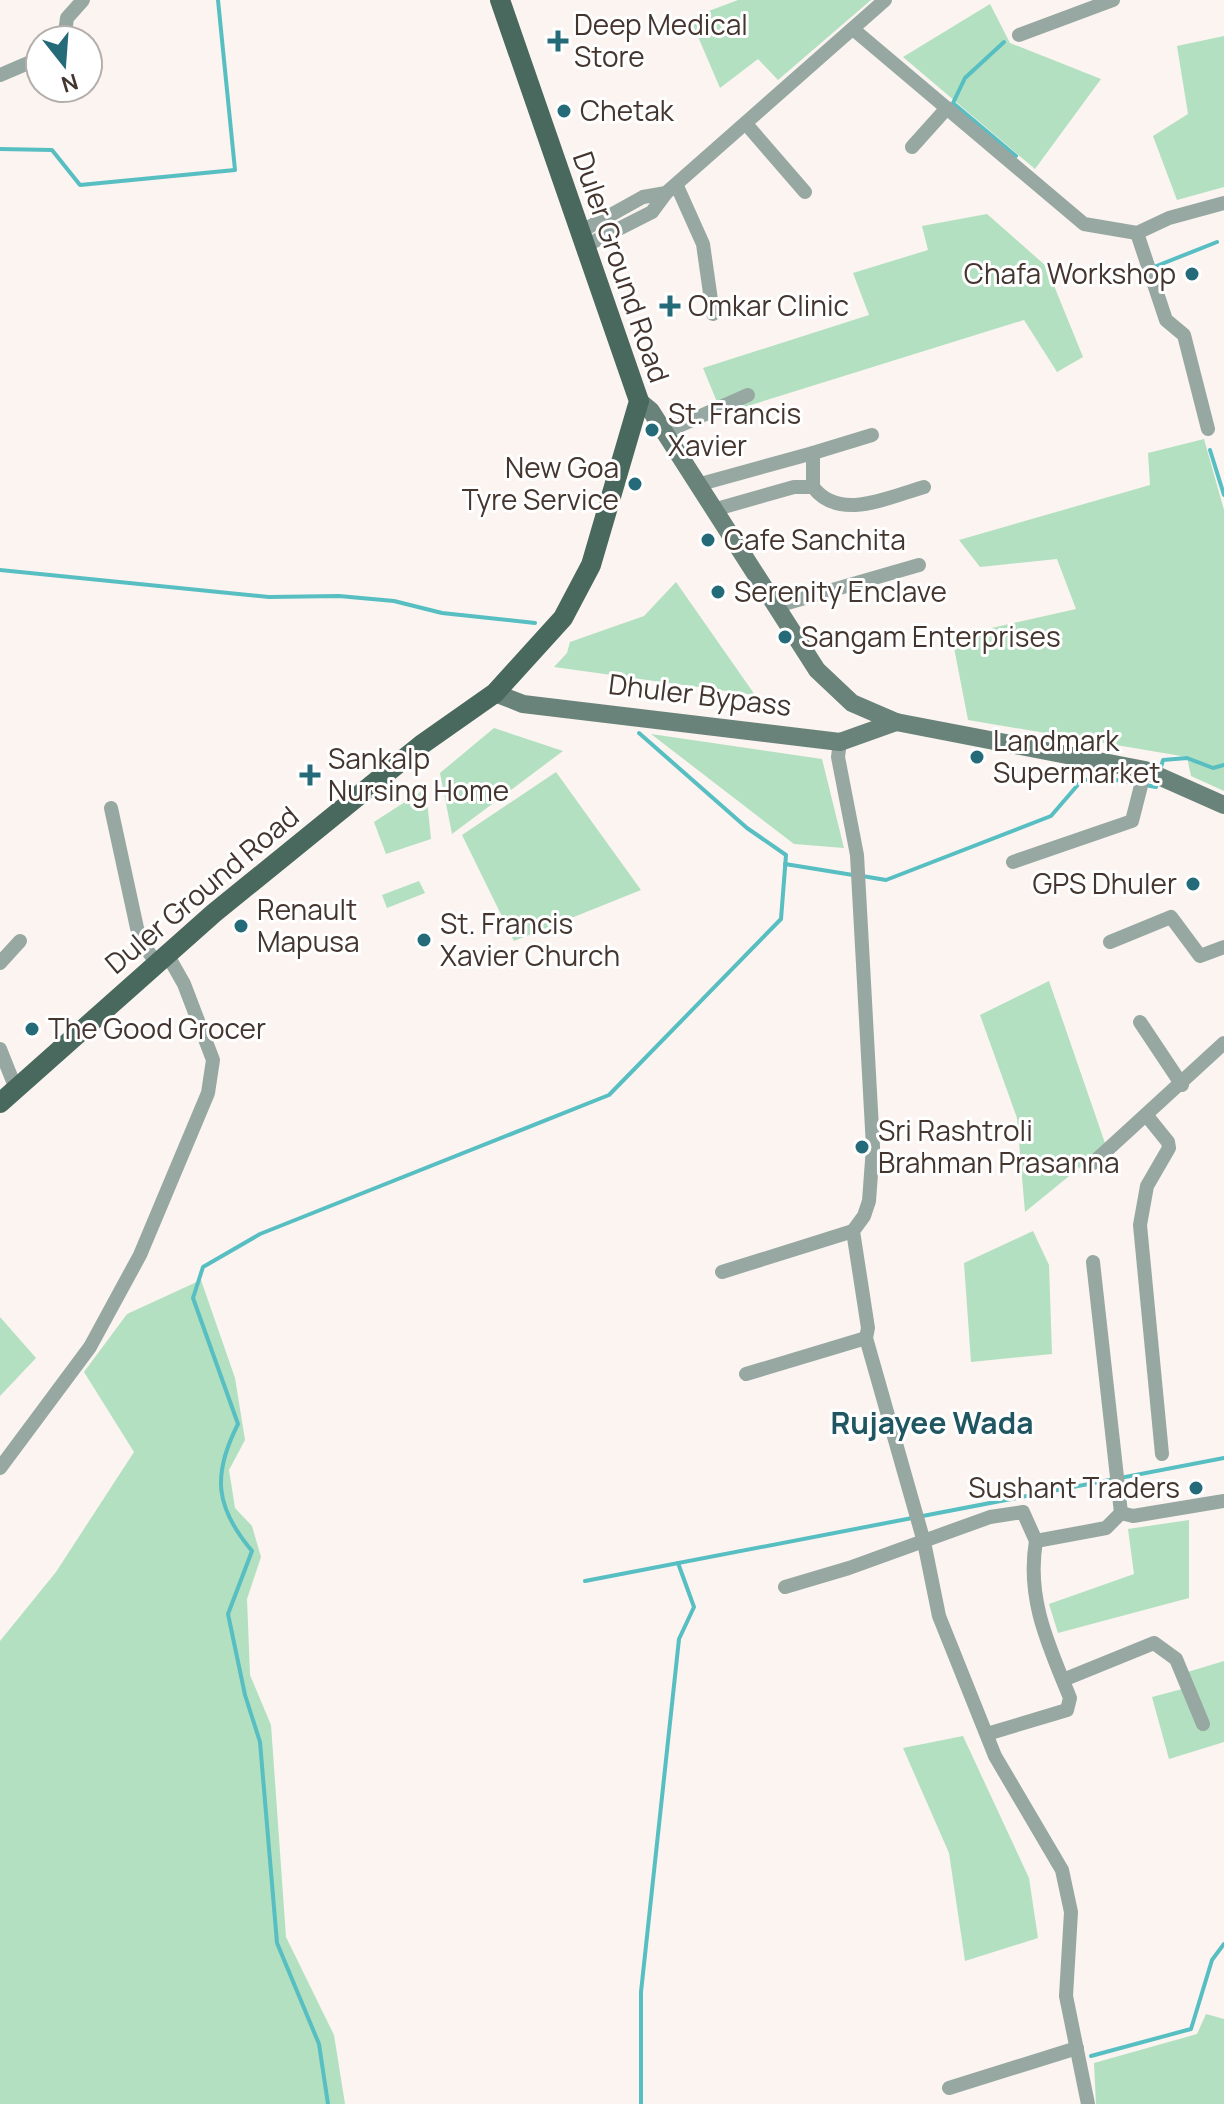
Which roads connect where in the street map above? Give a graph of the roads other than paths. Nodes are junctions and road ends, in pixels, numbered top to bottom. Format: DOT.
graph roads {
  1 [pos="83,0"];
  2 [pos="500,0"];
  3 [pos="885,0"];
  4 [pos="1113,0"];
  5 [pos="66,24"];
  6 [pos="853,29"];
  7 [pos="1019,35"];
  8 [pos="24,65"];
  9 [pos="0,75"];
  10 [pos="947,108"];
  11 [pos="747,125"];
  12 [pos="912,147"];
  13 [pos="672,190"];
  14 [pos="805,192"];
  15 [pos="1224,203"];
  16 [pos="1137,233"];
  17 [pos="582,239"];
  18 [pos="713,314"];
  19 [pos="748,395"];
  20 [pos="639,401"];
  21 [pos="1208,429"];
  22 [pos="665,432"];
  23 [pos="872,435"];
  24 [pos="813,453"];
  25 [pos="697,485"];
  26 [pos="813,487"];
  27 [pos="924,487"];
  28 [pos="713,510"];
  29 [pos="919,565"];
  30 [pos="777,606"];
  31 [pos="495,693"];
  32 [pos="896,722"];
  33 [pos="840,742"];
  34 [pos="1145,770"];
  35 [pos="1224,805"];
  36 [pos="111,808"];
  37 [pos="1013,862"];
  38 [pos="20,941"];
  39 [pos="1110,942"];
  40 [pos="1224,947"];
  41 [pos="162,959"];
  42 [pos="0,963"];
  43 [pos="1140,1022"];
  44 [pos="1224,1043"];
  45 [pos="0,1049"];
  46 [pos="1182,1085"];
  47 [pos="16,1089"];
  48 [pos="0,1103"];
  49 [pos="1147,1116"];
  50 [pos="1093,1163"];
  51 [pos="853,1231"];
  52 [pos="1093,1262"];
  53 [pos="722,1272"];
  54 [pos="866,1338"];
  55 [pos="746,1374"];
  56 [pos="1162,1454"];
  57 [pos="0,1468"];
  58 [pos="1224,1501"];
  59 [pos="1121,1513"];
  60 [pos="1036,1541"];
  61 [pos="924,1542"];
  62 [pos="785,1587"];
  63 [pos="1063,1680"];
  64 [pos="1203,1724"];
  65 [pos="987,1734"];
  66 [pos="1077,2048"];
  67 [pos="949,2088"];
  68 [pos="1088,2104"];
  1 -- 5 [label="street"];
  2 -- 17 [label="main road, Duler Ground Road"];
  3 -- 6 [label="street"];
  4 -- 7 [label="street"];
  6 -- 10 [label="street"];
  6 -- 11 [label="street"];
  8 -- 9 [label="street"];
  10 -- 12 [label="street"];
  10 -- 16 [label="street"];
  11 -- 13 [label="street"];
  11 -- 14 [label="street"];
  13 -- 17 [label="street"];
  13 -- 18 [label="street"];
  15 -- 16 [label="street"];
  16 -- 21 [label="street"];
  17 -- 20 [label="main road, Duler Ground Road"];
  19 -- 22 [label="street"];
  20 -- 22 [label="main road"];
  20 -- 31 [label="main road, Duler Ground Road"];
  22 -- 25 [label="main road"];
  23 -- 24 [label="street"];
  24 -- 25 [label="street"];
  24 -- 26 [label="street"];
  25 -- 28 [label="main road"];
  26 -- 27 [label="street"];
  26 -- 28 [label="street"];
  28 -- 30 [label="main road"];
  29 -- 30 [label="street"];
  30 -- 32 [label="main road"];
  31 -- 33 [label="main road, Dhuler Bypass"];
  31 -- 41 [label="main road, Duler Ground Road"];
  32 -- 33 [label="main road, Dhuler Bypass"];
  32 -- 34 [label="main road"];
  33 -- 51 [label="street"];
  34 -- 35 [label="main road"];
  34 -- 37 [label="street"];
  36 -- 41 [label="street"];
  38 -- 42 [label="street"];
  39 -- 40 [label="street"];
  41 -- 47 [label="main road, Duler Ground Road"];
  41 -- 57 [label="street"];
  43 -- 46 [label="street"];
  44 -- 46 [label="street"];
  45 -- 47 [label="street"];
  46 -- 49 [label="street"];
  47 -- 48 [label="main road, Duler Ground Road"];
  49 -- 50 [label="street"];
  49 -- 56 [label="street"];
  51 -- 53 [label="street"];
  51 -- 54 [label="street"];
  52 -- 59 [label="street"];
  54 -- 55 [label="street"];
  54 -- 61 [label="street"];
  58 -- 59 [label="street"];
  59 -- 60 [label="street"];
  60 -- 61 [label="street"];
  60 -- 63 [label="street"];
  61 -- 62 [label="street"];
  61 -- 65 [label="street"];
  63 -- 64 [label="street"];
  63 -- 65 [label="street"];
  65 -- 66 [label="street"];
  66 -- 67 [label="street"];
  66 -- 68 [label="street"];
}
